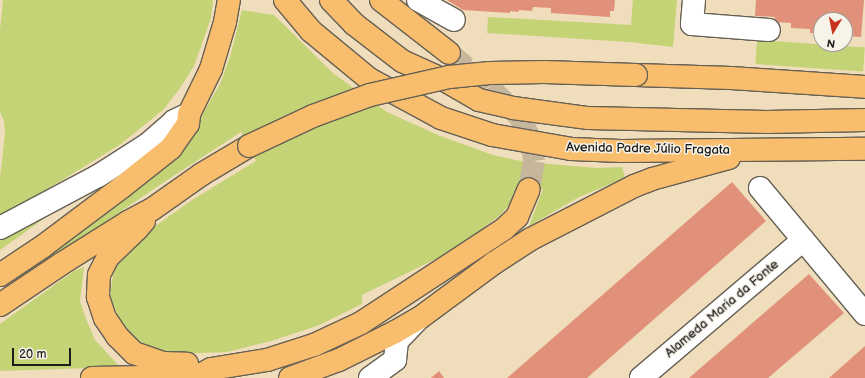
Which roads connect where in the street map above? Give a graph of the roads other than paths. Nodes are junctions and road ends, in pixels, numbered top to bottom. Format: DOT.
graph roads {
  1 [pos="228,0"];
  2 [pos="285,0"];
  3 [pos="331,0"];
  4 [pos="381,0"];
  5 [pos="418,0"];
  6 [pos="694,0"];
  7 [pos="454,20"];
  8 [pos="769,30"];
  9 [pos="449,53"];
  10 [pos="865,86"];
  11 [pos="189,114"];
  12 [pos="865,120"];
  13 [pos="865,149"];
  14 [pos="754,150"];
  15 [pos="760,188"];
  16 [pos="529,189"];
  17 [pos="152,210"];
  18 [pos="0,228"];
  19 [pos="803,240"];
  20 [pos="0,275"];
  21 [pos="0,305"];
  22 [pos="863,306"];
  23 [pos="421,317"];
  24 [pos="211,369"];
  25 [pos="92,378"];
  26 [pos="290,378"];
  27 [pos="370,378"];
  28 [pos="641,378"];
  1 -- 11 [label="highway"];
  2 -- 14 [label="highway, Avenida Padre Júlio Fragata"];
  3 -- 12 [label="highway"];
  4 -- 9 [label="highway"];
  5 -- 7 [label="street"];
  6 -- 8 [label="street"];
  10 -- 17 [label="highway, bridge"];
  11 -- 18 [label="street"];
  11 -- 20 [label="highway"];
  13 -- 14 [label="highway, Avenida Padre Júlio Fragata"];
  14 -- 23 [label="highway"];
  15 -- 19 [label="street"];
  16 -- 24 [label="highway"];
  17 -- 21 [label="highway"];
  17 -- 24 [label="highway"];
  19 -- 22 [label="street"];
  19 -- 28 [label="street, Alameda Maria da Fonte"];
  23 -- 26 [label="highway"];
  23 -- 27 [label="street"];
  24 -- 25 [label="highway"];
}
